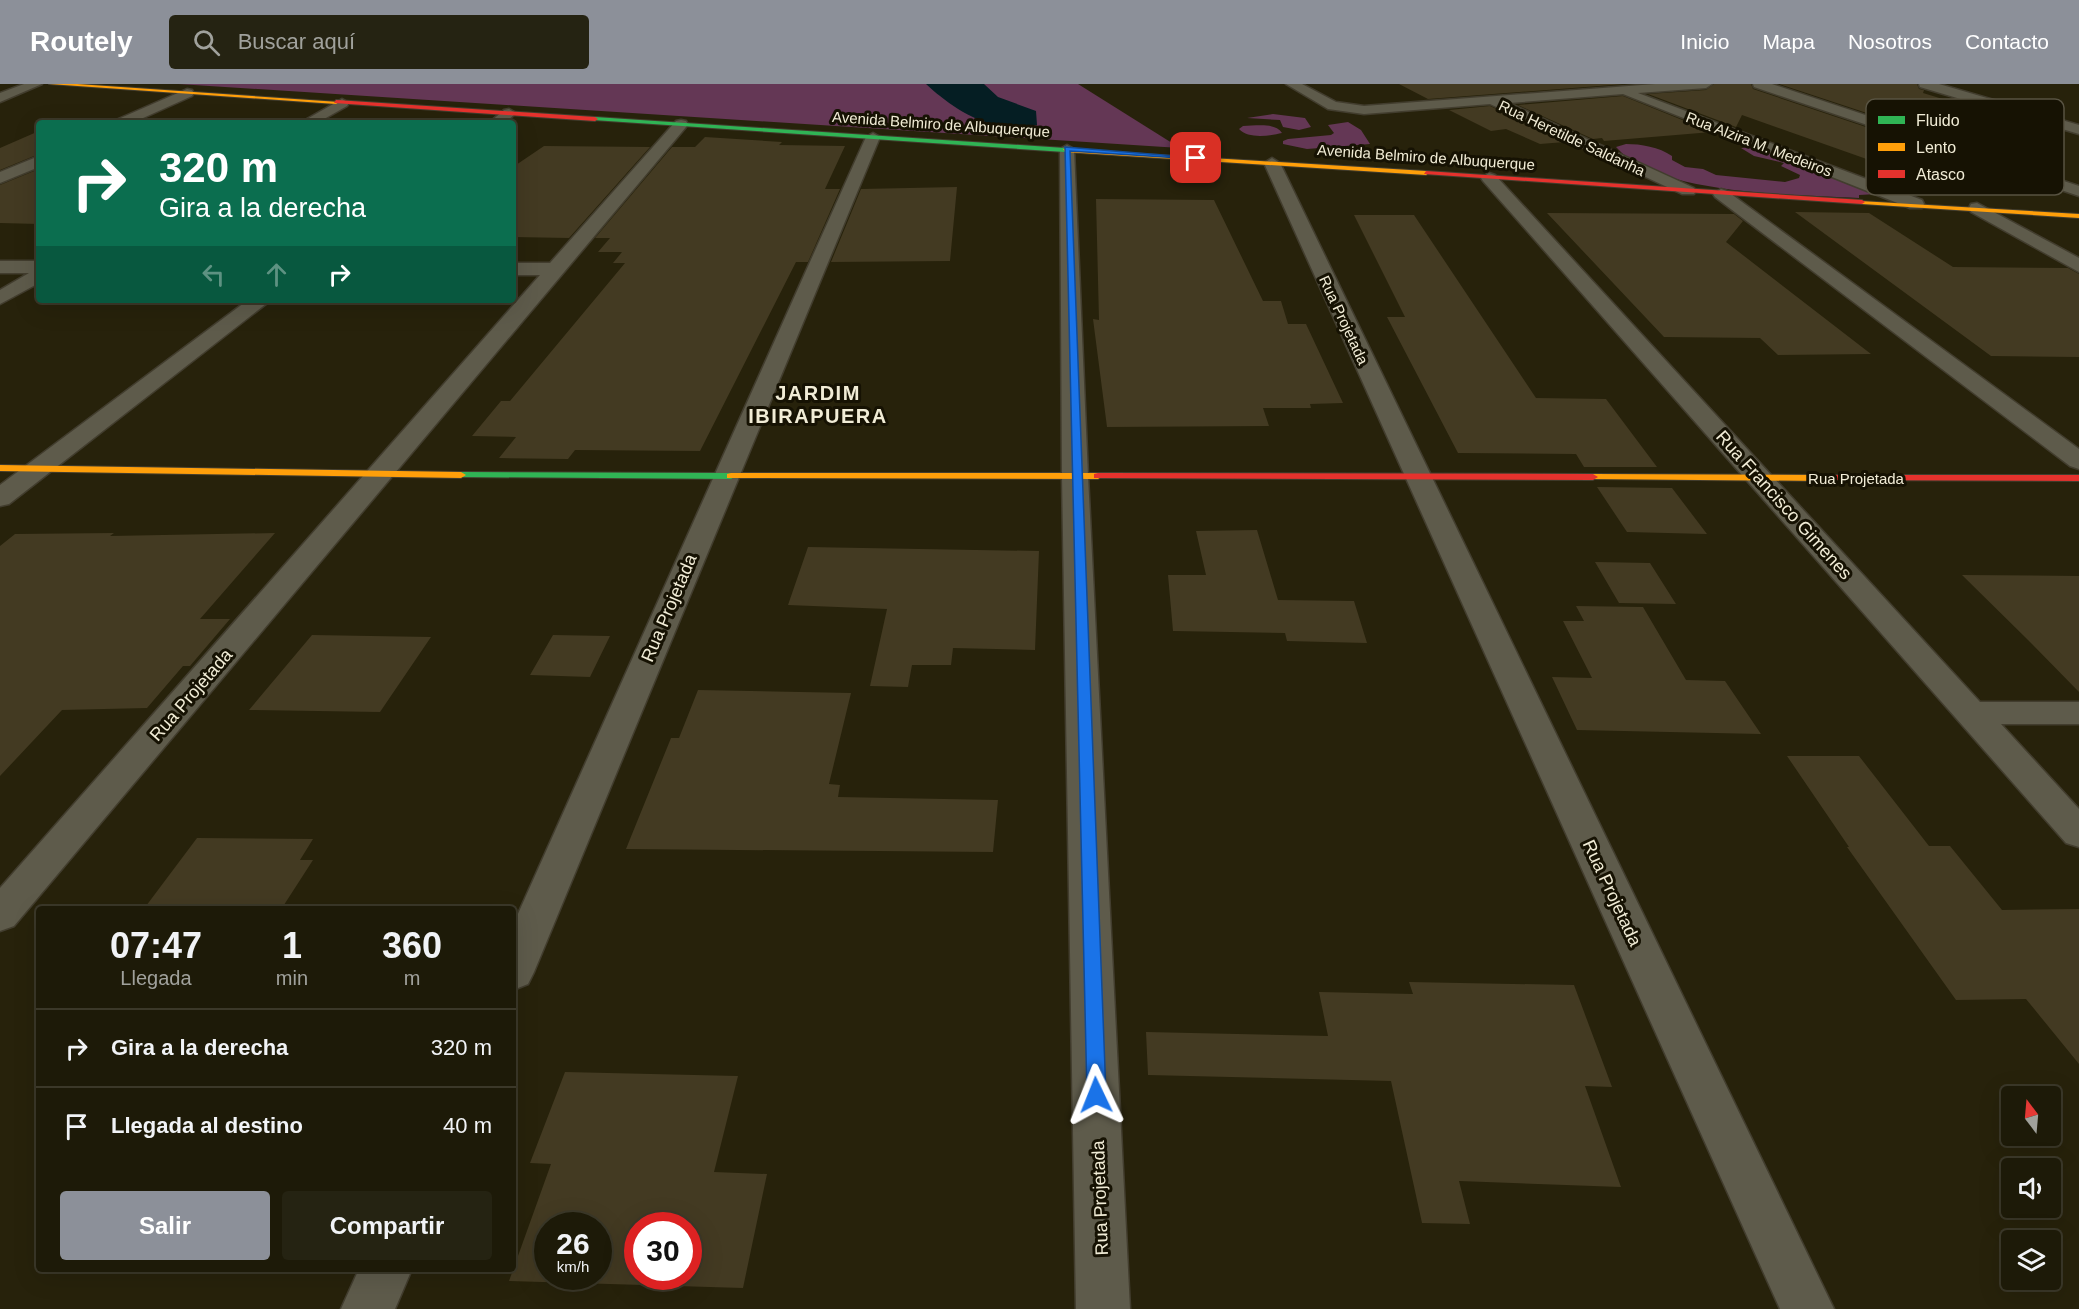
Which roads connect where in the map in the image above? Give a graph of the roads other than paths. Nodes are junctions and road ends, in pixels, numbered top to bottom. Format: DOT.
graph roads {
  1 [pos="36,84"];
  2 [pos="52,84"];
  3 [pos="1292,84"];
  4 [pos="1603,84"];
  5 [pos="1706,84"];
  6 [pos="1759,84"];
  7 [pos="1925,84"];
  8 [pos="1465,88"];
  9 [pos="1619,90"];
  10 [pos="187,93"];
  11 [pos="0,98"];
  12 [pos="1975,99"];
  13 [pos="1491,100"];
  14 [pos="342,103"];
  15 [pos="509,113"];
  16 [pos="128,120"];
  17 [pos="312,120"];
  18 [pos="500,120"];
  19 [pos="1866,120"];
  20 [pos="681,124"];
  21 [pos="2064,126"];
  22 [pos="2079,130"];
  23 [pos="873,137"];
  24 [pos="1067,149"];
  25 [pos="36,162"];
  26 [pos="1272,164"];
  27 [pos="0,178"];
  28 [pos="1489,178"];
  29 [pos="1866,185"];
  30 [pos="2064,186"];
  31 [pos="1688,191"];
  32 [pos="2079,191"];
  33 [pos="1721,194"];
  34 [pos="1893,195"];
  35 [pos="1916,204"];
  36 [pos="1977,208"];
  37 [pos="2079,216"];
  38 [pos="2079,266"];
  39 [pos="0,267"];
  40 [pos="36,267"];
  41 [pos="516,269"];
  42 [pos="556,269"];
  43 [pos="36,277"];
  44 [pos="0,298"];
  45 [pos="257,303"];
  46 [pos="2079,461"];
  47 [pos="0,468"];
  48 [pos="39,468"];
  49 [pos="381,475"];
  50 [pos="726,476"];
  51 [pos="1075,476"];
  52 [pos="1417,477"];
  53 [pos="1759,477"];
  54 [pos="2079,478"];
  55 [pos="0,498"];
  56 [pos="1971,713"];
  57 [pos="2079,713"];
  58 [pos="2079,833"];
  59 [pos="0,915"];
  60 [pos="516,965"];
  61 [pos="385,1272"];
  62 [pos="368,1309"];
  63 [pos="1104,1309"];
  64 [pos="1807,1309"];
  1 -- 11 [label="street"];
  2 -- 10 [label="main road, Avenida Belmiro de Albuquerque"];
  3 -- 13 [label="street"];
  4 -- 9 [label="street, Rua Alzira M. Medeiros"];
  5 -- 9 [label="street"];
  6 -- 19 [label="street"];
  7 -- 12 [label="street"];
  8 -- 13 [label="street, Rua Heretilde Saldanha"];
  9 -- 13 [label="street"];
  9 -- 29 [label="street, Rua Alzira M. Medeiros"];
  10 -- 14 [label="main road, Avenida Belmiro de Albuquerque"];
  10 -- 16 [label="street"];
  13 -- 31 [label="street, Rua Heretilde Saldanha"];
  14 -- 15 [label="main road, Avenida Belmiro de Albuquerque"];
  14 -- 17 [label="street"];
  15 -- 18 [label="street"];
  15 -- 20 [label="main road, Avenida Belmiro de Albuquerque"];
  20 -- 23 [label="main road, Avenida Belmiro de Albuquerque"];
  20 -- 42 [label="street, Rua Projetada"];
  21 -- 22 [label="street"];
  23 -- 24 [label="main road, Avenida Belmiro de Albuquerque"];
  23 -- 50 [label="street, Rua Projetada"];
  24 -- 26 [label="main road, Avenida Belmiro de Albuquerque"];
  24 -- 51 [label="street, Rua Projetada"];
  25 -- 27 [label="street"];
  26 -- 28 [label="main road, Avenida Belmiro de Albuquerque"];
  26 -- 52 [label="street, Rua Projetada"];
  28 -- 31 [label="main road, Avenida Belmiro de Albuquerque"];
  28 -- 53 [label="street, Rua Francisco Gimenes"];
  30 -- 32 [label="street"];
  31 -- 33 [label="main road, Avenida Belmiro de Albuquerque"];
  33 -- 35 [label="main road, Avenida Belmiro de Albuquerque"];
  33 -- 46 [label="street"];
  34 -- 35 [label="street, Rua Alzira M. Medeiros"];
  35 -- 36 [label="main road, Avenida Belmiro de Albuquerque"];
  36 -- 37 [label="main road, Avenida Belmiro de Albuquerque"];
  36 -- 38 [label="street"];
  39 -- 40 [label="street"];
  41 -- 42 [label="street"];
  42 -- 49 [label="street, Rua Projetada"];
  43 -- 44 [label="street"];
  45 -- 48 [label="street"];
  47 -- 48 [label="main road, Rua Projetada"];
  48 -- 49 [label="main road, Rua Projetada"];
  48 -- 55 [label="street"];
  49 -- 50 [label="main road, Rua Projetada"];
  49 -- 59 [label="street, Rua Projetada"];
  50 -- 51 [label="main road, Rua Projetada"];
  50 -- 60 [label="street, Rua Projetada"];
  51 -- 52 [label="main road, Rua Projetada"];
  51 -- 63 [label="street, Rua Projetada"];
  52 -- 53 [label="main road, Rua Projetada"];
  52 -- 64 [label="street, Rua Projetada"];
  53 -- 54 [label="main road, Rua Projetada"];
  53 -- 56 [label="street, Rua Francisco Gimenes"];
  56 -- 57 [label="street"];
  56 -- 58 [label="street, Rua Francisco Gimenes"];
  61 -- 62 [label="street"];
}
